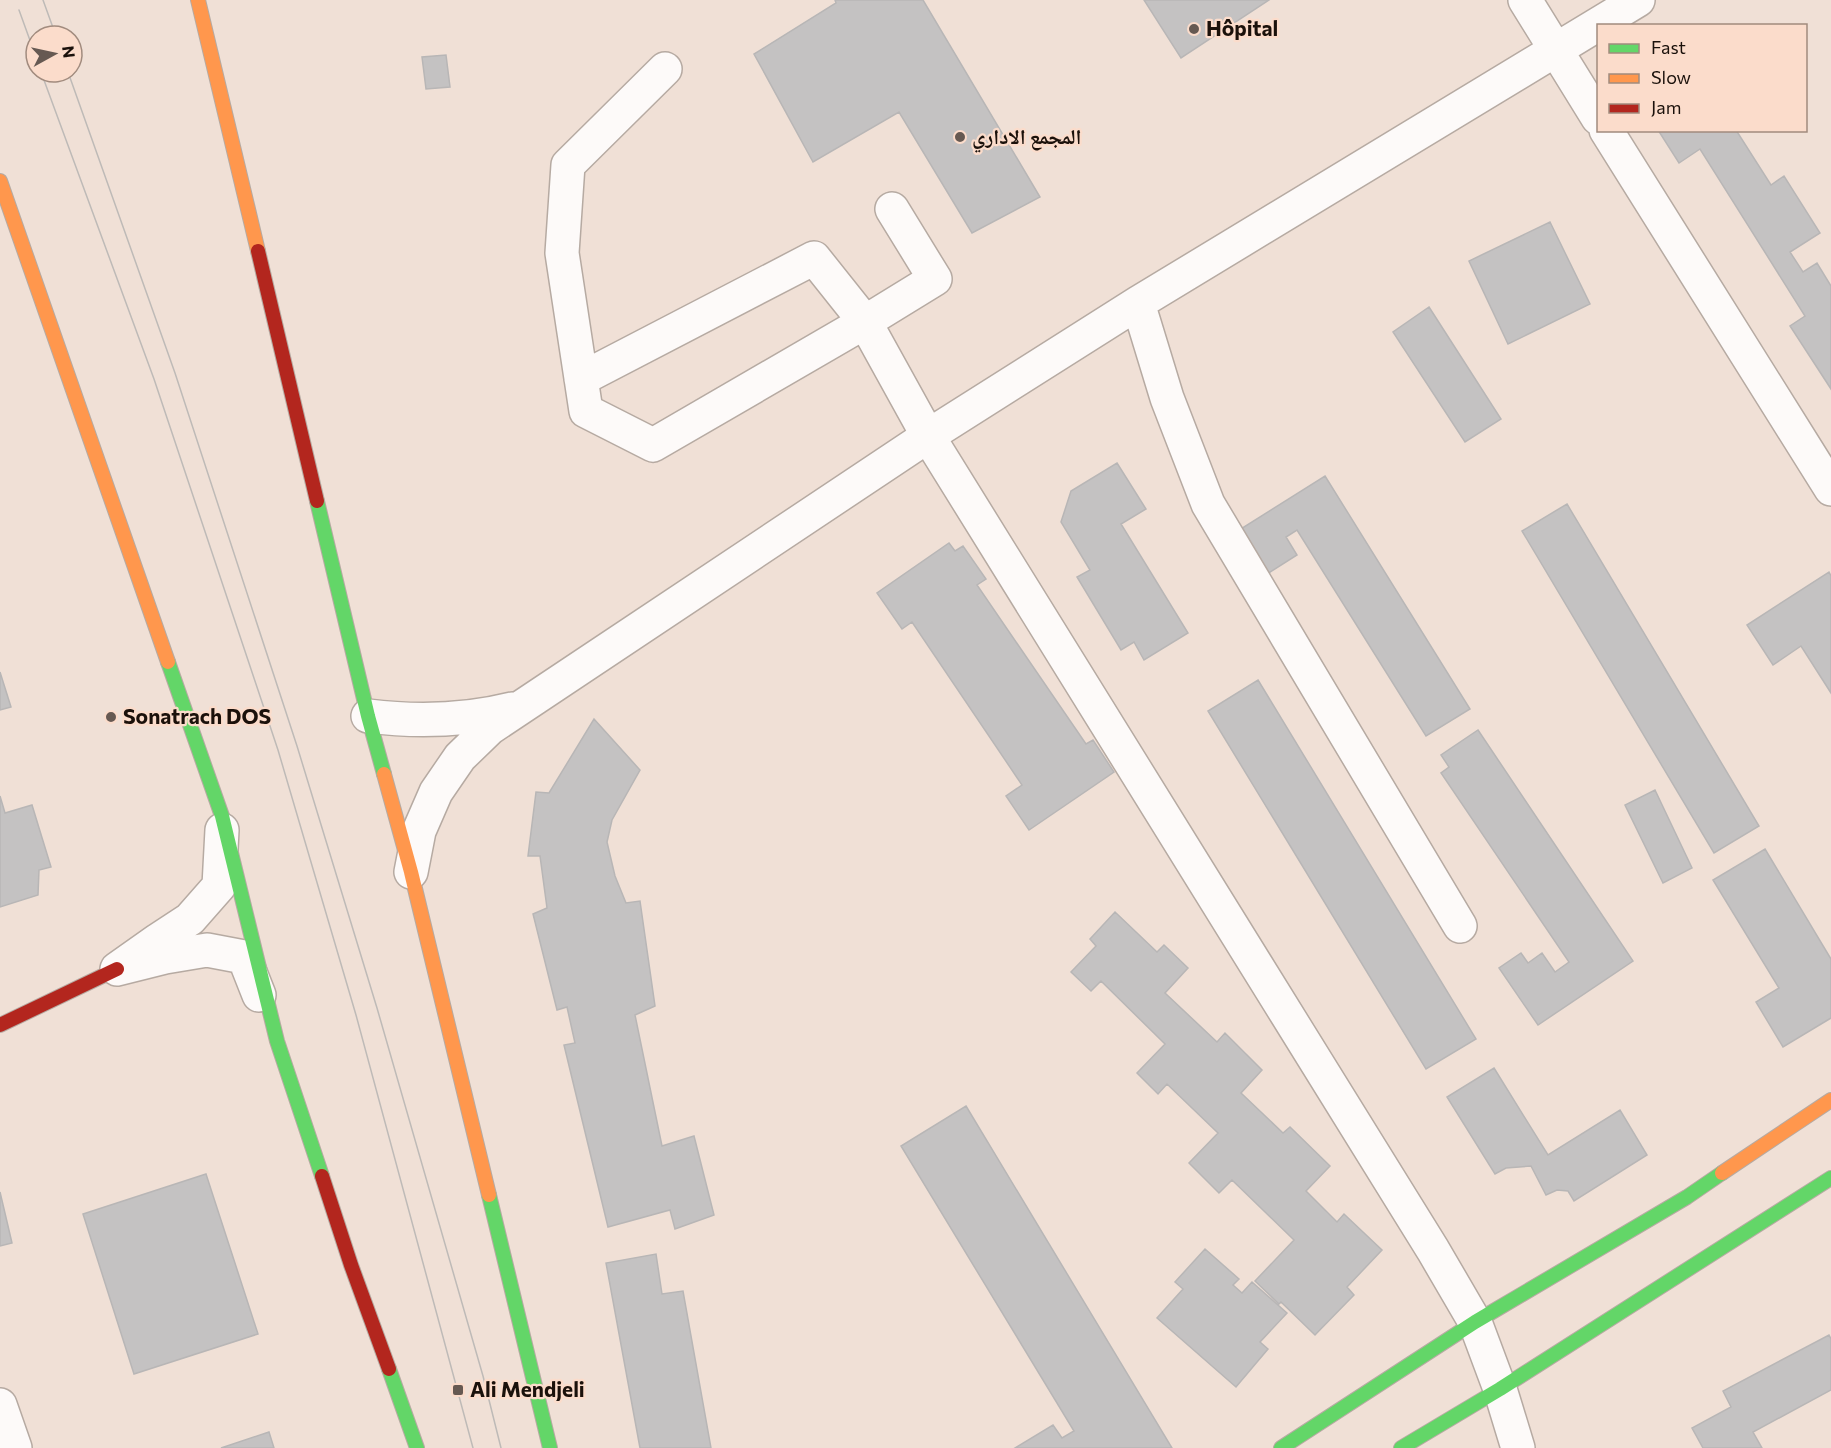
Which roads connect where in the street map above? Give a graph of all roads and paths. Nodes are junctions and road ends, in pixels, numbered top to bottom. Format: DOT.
graph roads {
  1 [pos="198,0"];
  2 [pos="1525,0"];
  3 [pos="1638,0"];
  4 [pos="1599,24"];
  5 [pos="1597,26"];
  6 [pos="1556,51"];
  7 [pos="665,69"];
  8 [pos="1597,115"];
  9 [pos="1607,132"];
  10 [pos="0,181"];
  11 [pos="892,209"];
  12 [pos="1138,303"];
  13 [pos="865,322"];
  14 [pos="581,379"];
  15 [pos="928,436"];
  16 [pos="1831,489"];
  17 [pos="525,706"];
  18 [pos="368,716"];
  19 [pos="222,816"];
  20 [pos="411,872"];
  21 [pos="1460,926"];
  22 [pos="117,969"];
  23 [pos="0,1025"];
  24 [pos="277,1041"];
  25 [pos="1831,1100"];
  26 [pos="1831,1178"];
  27 [pos="1475,1322"];
  28 [pos="1500,1389"];
  29 [pos="0,1405"];
  30 [pos="15,1448"];
  31 [pos="417,1448"];
  32 [pos="550,1448"];
  33 [pos="1281,1448"];
  34 [pos="1401,1448"];
  35 [pos="1518,1448"];
  1 -- 18 [label="main road"];
  2 -- 6 [label="street"];
  3 -- 4 [label="street"];
  5 -- 6 [label="street"];
  6 -- 8 [label="street"];
  6 -- 12 [label="street"];
  7 -- 14 [label="street"];
  9 -- 16 [label="street"];
  10 -- 19 [label="main road"];
  11 -- 13 [label="street"];
  12 -- 15 [label="street"];
  12 -- 21 [label="street"];
  13 -- 14 [label="street"];
  13 -- 14 [label="street"];
  13 -- 15 [label="street"];
  15 -- 17 [label="street"];
  15 -- 27 [label="street"];
  17 -- 18 [label="street"];
  17 -- 20 [label="street"];
  18 -- 20 [label="main road"];
  19 -- 22 [label="street"];
  19 -- 24 [label="main road"];
  20 -- 32 [label="main road"];
  22 -- 23 [label="main road"];
  22 -- 24 [label="street"];
  24 -- 31 [label="main road"];
  25 -- 27 [label="main road"];
  26 -- 28 [label="main road"];
  27 -- 28 [label="street"];
  27 -- 33 [label="main road"];
  28 -- 34 [label="main road"];
  28 -- 35 [label="street"];
  29 -- 30 [label="street"];
}
